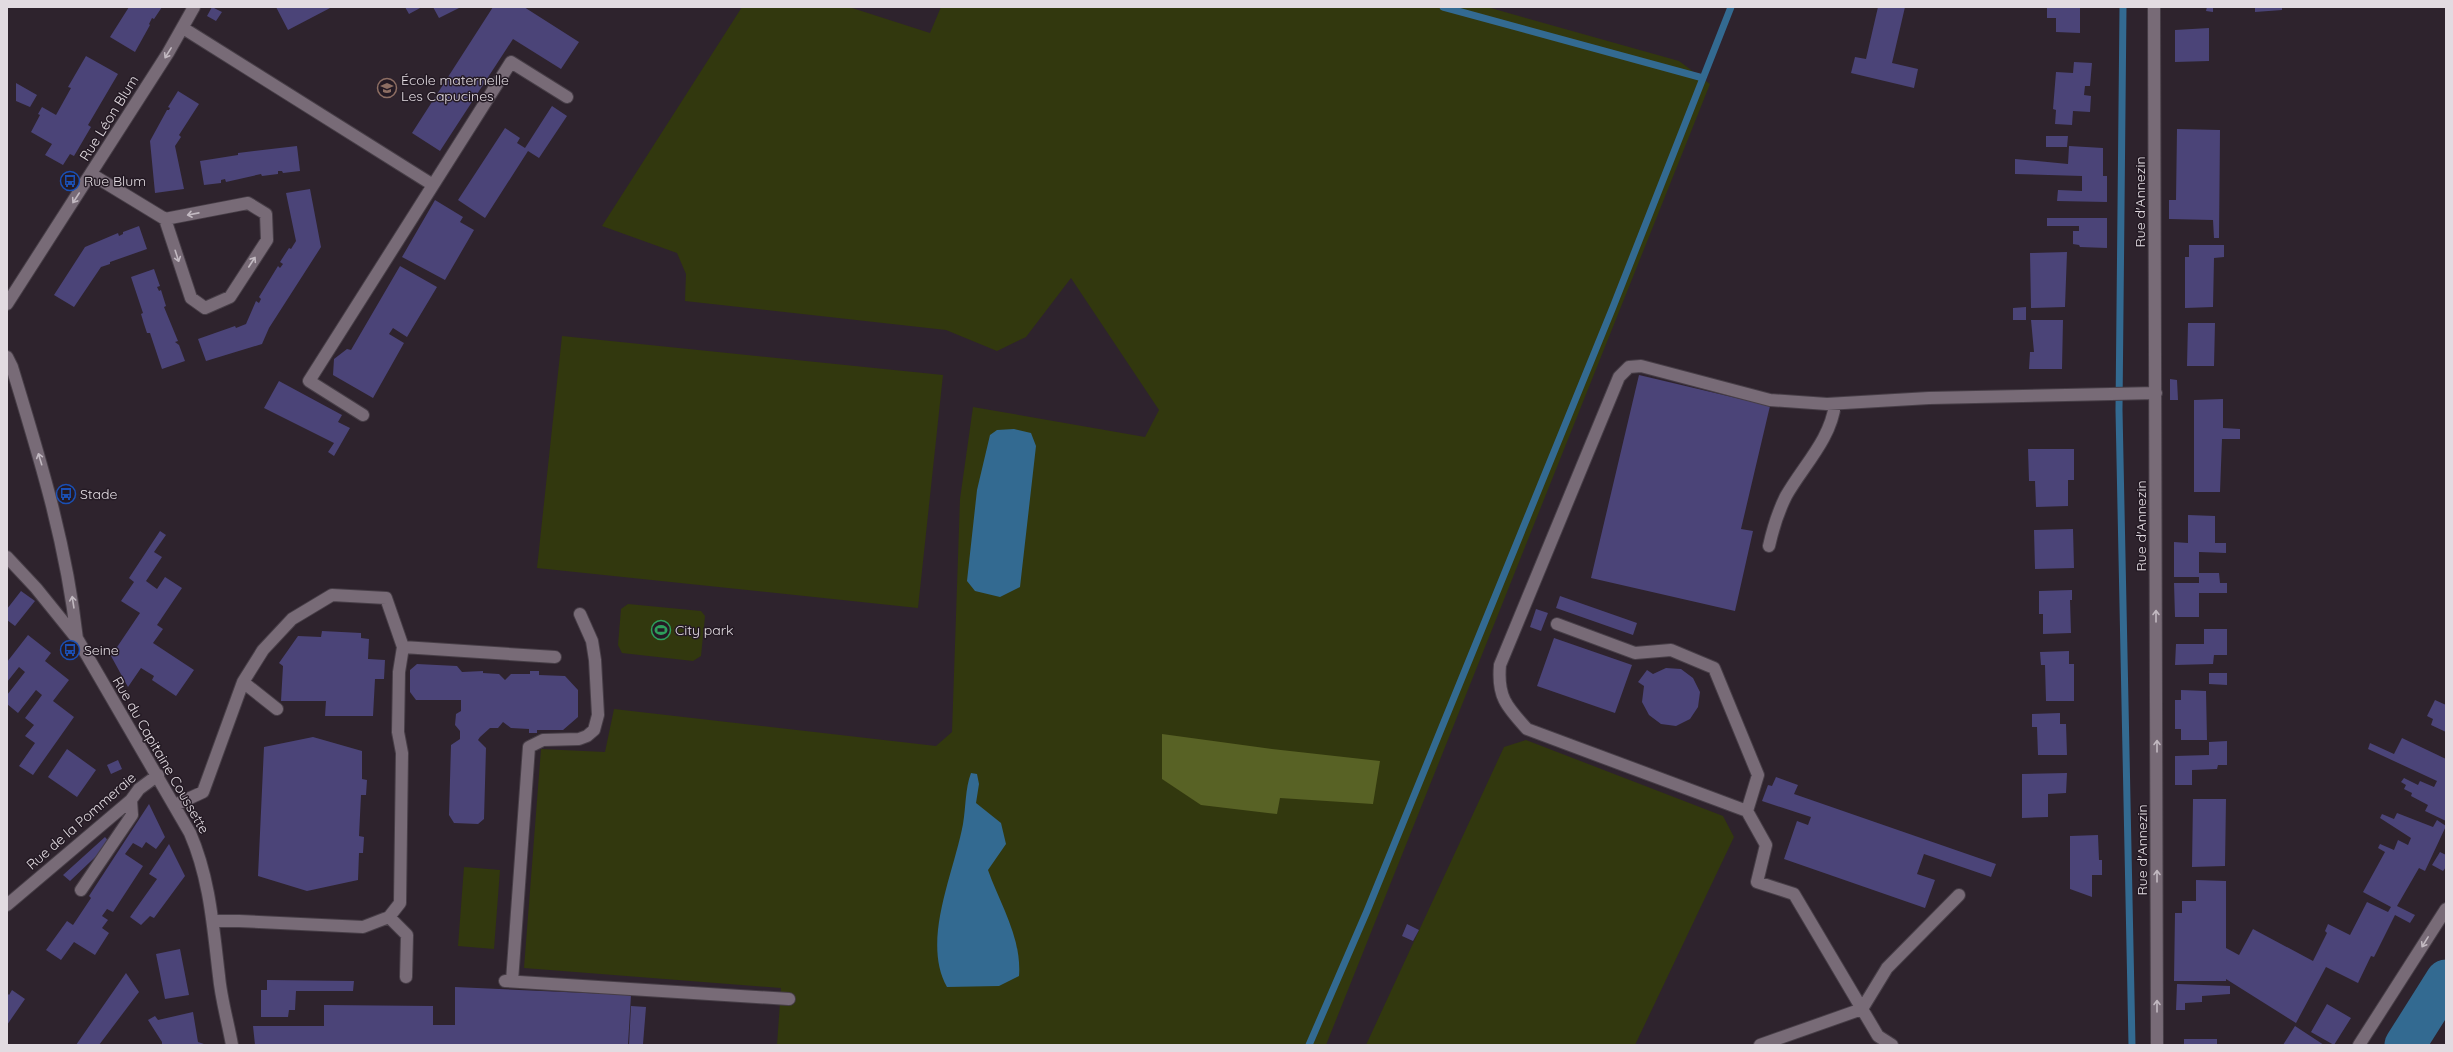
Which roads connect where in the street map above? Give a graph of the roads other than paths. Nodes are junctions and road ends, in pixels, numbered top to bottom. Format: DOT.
graph roads {
  1 [pos="194,7"];
  2 [pos="2154,7"];
  3 [pos="183,28"];
  4 [pos="566,97"];
  5 [pos="91,174"];
  6 [pos="433,185"];
  7 [pos="165,219"];
  8 [pos="9,295"];
  9 [pos="7,357"];
  10 [pos="2156,393"];
  11 [pos="1835,404"];
  12 [pos="363,415"];
  13 [pos="1769,546"];
  14 [pos="7,557"];
  15 [pos="580,614"];
  16 [pos="1557,624"];
  17 [pos="78,640"];
  18 [pos="403,647"];
  19 [pos="555,657"];
  20 [pos="243,682"];
  21 [pos="277,709"];
  22 [pos="158,774"];
  23 [pos="131,800"];
  24 [pos="175,805"];
  25 [pos="1747,811"];
  26 [pos="81,890"];
  27 [pos="1959,896"];
  28 [pos="7,905"];
  29 [pos="2446,909"];
  30 [pos="389,917"];
  31 [pos="213,922"];
  32 [pos="406,977"];
  33 [pos="789,999"];
  34 [pos="1862,1009"];
  35 [pos="232,1045"];
  36 [pos="1760,1045"];
  37 [pos="1892,1045"];
  38 [pos="2158,1045"];
  39 [pos="2359,1045"];
  1 -- 3 [label="street, Rue Léon Blum"];
  2 -- 10 [label="street, Rue d'Annezin"];
  3 -- 5 [label="street, Rue Léon Blum, one-way"];
  3 -- 6 [label="street"];
  4 -- 6 [label="street"];
  5 -- 7 [label="street"];
  5 -- 8 [label="street, Rue Léon Blum, one-way"];
  6 -- 12 [label="street"];
  7 -- 7 [label="street, one-way"];
  17 -- 9 [label="street, one-way"];
  10 -- 11 [label="street"];
  38 -- 10 [label="street, Rue d'Annezin, one-way"];
  11 -- 13 [label="street"];
  11 -- 25 [label="street"];
  14 -- 17 [label="street, Rue du Capitaine Coussette"];
  15 -- 33 [label="street"];
  16 -- 25 [label="street"];
  17 -- 22 [label="street, Rue du Capitaine Coussette"];
  18 -- 19 [label="street"];
  18 -- 20 [label="street"];
  18 -- 30 [label="street"];
  20 -- 21 [label="street"];
  20 -- 24 [label="street"];
  22 -- 23 [label="street, Rue de la Pommeraie"];
  22 -- 24 [label="street, Rue du Capitaine Coussette"];
  23 -- 26 [label="street"];
  23 -- 28 [label="street, Rue de la Pommeraie"];
  24 -- 31 [label="street, Rue du Capitaine Coussette"];
  25 -- 34 [label="street"];
  27 -- 34 [label="street"];
  29 -- 39 [label="street, one-way"];
  30 -- 31 [label="street"];
  30 -- 32 [label="street"];
  31 -- 35 [label="street, Rue du Capitaine Coussette"];
  34 -- 36 [label="street"];
  34 -- 37 [label="street"];
}
